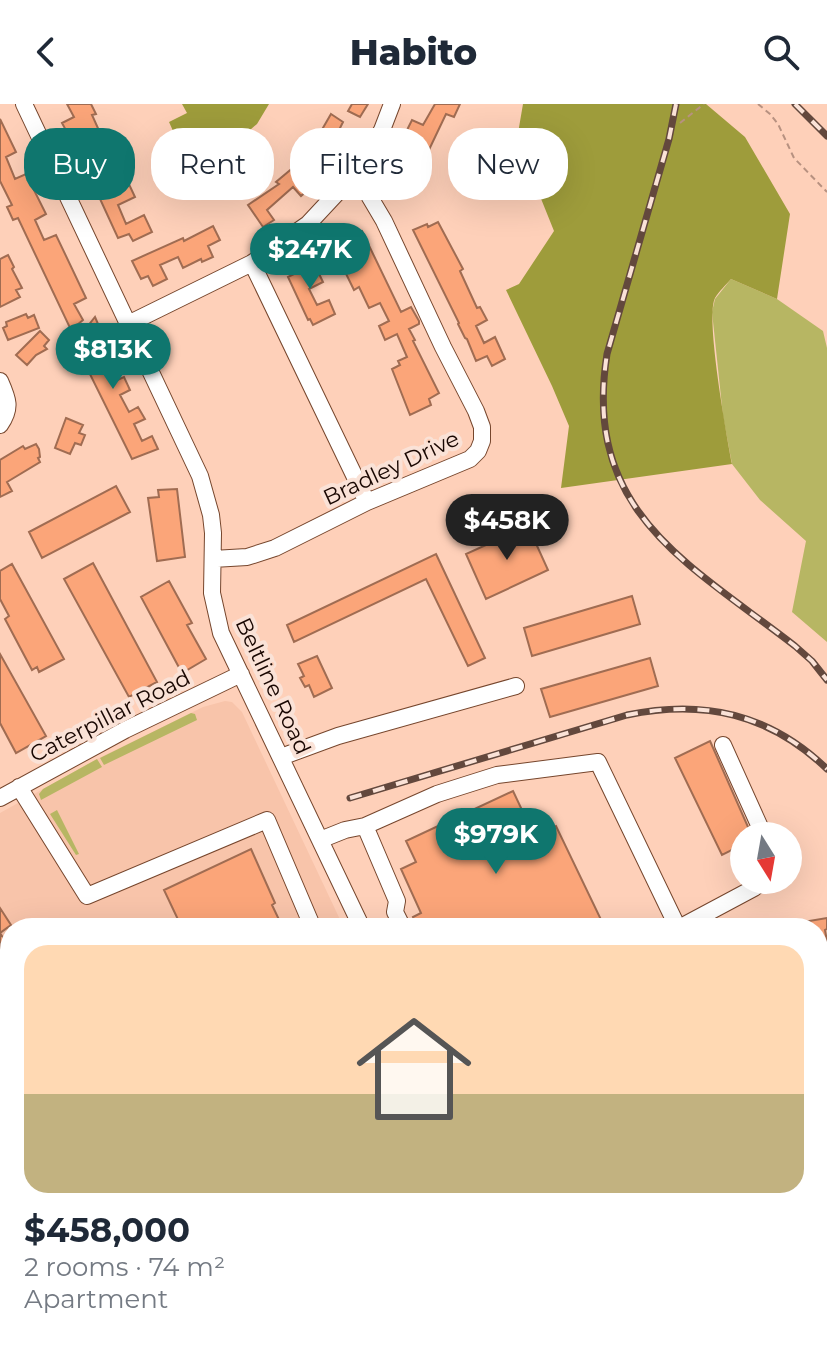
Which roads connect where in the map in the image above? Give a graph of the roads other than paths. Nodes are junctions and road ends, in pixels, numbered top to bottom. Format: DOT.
graph roads {
  1 [pos="24,104"];
  2 [pos="392,104"];
  3 [pos="383,128"];
  4 [pos="330,200"];
  5 [pos="372,200"];
  6 [pos="252,263"];
  7 [pos="128,324"];
  8 [pos="0,381"];
  9 [pos="0,425"];
  10 [pos="367,502"];
  11 [pos="213,559"];
  12 [pos="241,674"];
  13 [pos="516,686"];
  14 [pos="723,745"];
  15 [pos="281,757"];
  16 [pos="19,787"];
  17 [pos="0,798"];
  18 [pos="758,822"];
  19 [pos="365,826"];
  20 [pos="320,840"];
  21 [pos="743,894"];
  22 [pos="309,918"];
  23 [pos="357,918"];
  24 [pos="398,918"];
  25 [pos="674,918"];
  26 [pos="698,918"];
  1 -- 7 [label="street, Beltline Road"];
  2 -- 3 [label="street"];
  4 -- 6 [label="street"];
  5 -- 10 [label="street, Bradley Drive"];
  6 -- 7 [label="street"];
  6 -- 10 [label="street"];
  7 -- 11 [label="street, Beltline Road"];
  8 -- 9 [label="street"];
  10 -- 11 [label="street, Bradley Drive"];
  11 -- 12 [label="street, Beltline Road"];
  12 -- 15 [label="street, Beltline Road"];
  12 -- 16 [label="street, Caterpillar Road"];
  13 -- 15 [label="street"];
  14 -- 18 [label="street"];
  15 -- 20 [label="street, Beltline Road"];
  16 -- 17 [label="street, Caterpillar Road"];
  16 -- 22 [label="street"];
  19 -- 20 [label="street"];
  19 -- 24 [label="street"];
  19 -- 25 [label="street"];
  20 -- 23 [label="street, Beltline Road"];
  21 -- 26 [label="street"];
}
